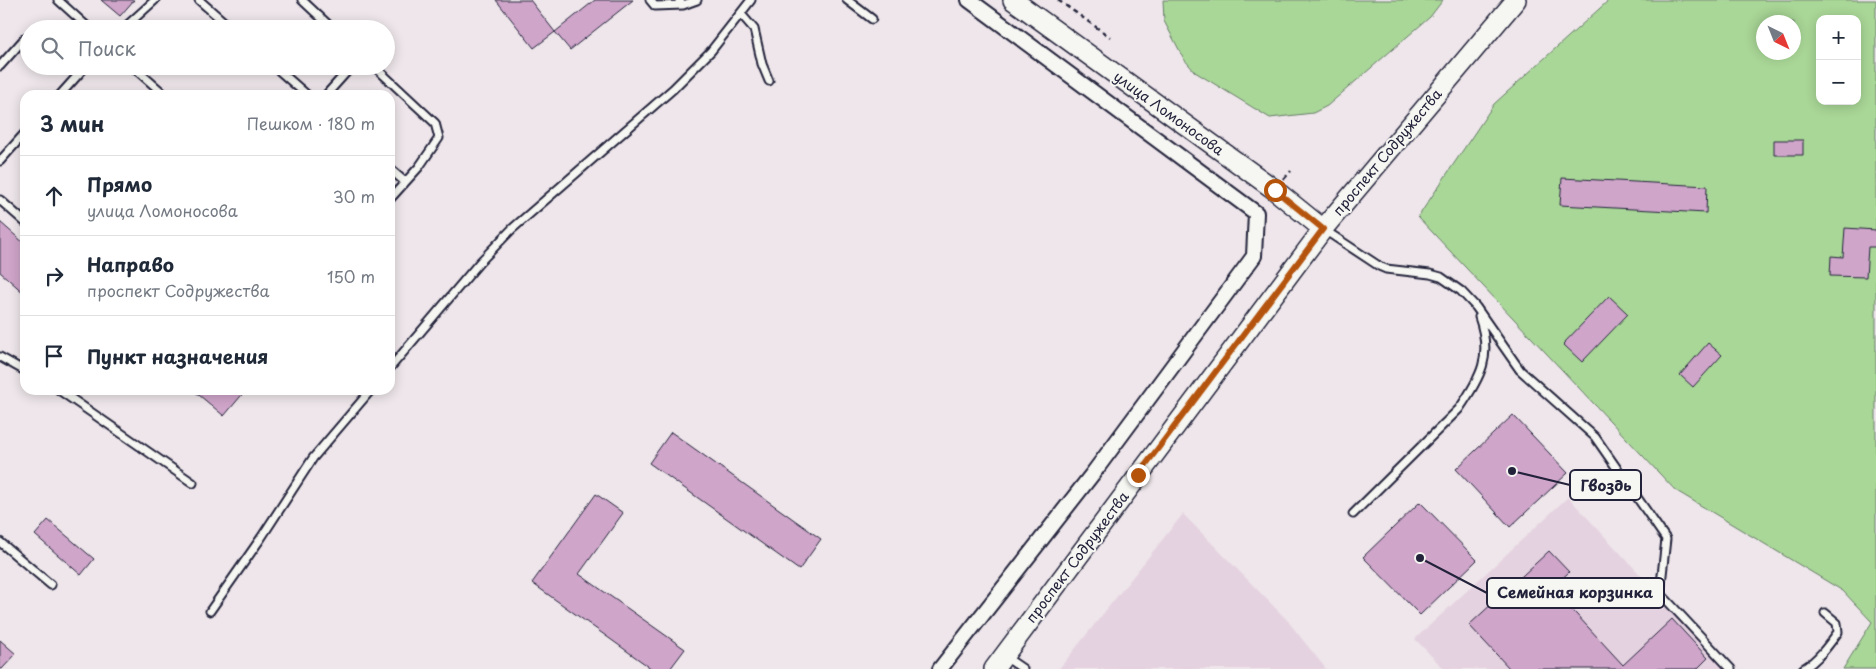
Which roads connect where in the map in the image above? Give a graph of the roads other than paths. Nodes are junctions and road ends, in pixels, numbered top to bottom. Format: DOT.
graph roads {
  1 [pos="58,0"];
  2 [pos="155,0"];
  3 [pos="199,0"];
  4 [pos="302,0"];
  5 [pos="650,0"];
  6 [pos="697,0"];
  7 [pos="751,0"];
  8 [pos="847,0"];
  9 [pos="969,0"];
  10 [pos="1013,0"];
  11 [pos="1516,0"];
  12 [pos="681,3"];
  13 [pos="741,14"];
  14 [pos="872,19"];
  15 [pos="80,20"];
  16 [pos="133,20"];
  17 [pos="222,20"];
  18 [pos="323,20"];
  19 [pos="20,44"];
  20 [pos="0,66"];
  21 [pos="78,75"];
  22 [pos="142,75"];
  23 [pos="284,75"];
  24 [pos="344,75"];
  25 [pos="384,75"];
  26 [pos="769,81"];
  27 [pos="64,90"];
  28 [pos="159,90"];
  29 [pos="301,90"];
  30 [pos="330,90"];
  31 [pos="20,139"];
  32 [pos="0,161"];
  33 [pos="395,173"];
  34 [pos="405,182"];
  35 [pos="395,193"];
  36 [pos="0,200"];
  37 [pos="20,218"];
  38 [pos="1323,229"];
  39 [pos="1476,307"];
  40 [pos="0,357"];
  41 [pos="395,362"];
  42 [pos="20,368"];
  43 [pos="66,395"];
  44 [pos="367,395"];
  45 [pos="193,484"];
  46 [pos="1353,514"];
  47 [pos="0,542"];
  48 [pos="51,584"];
  49 [pos="210,611"];
  50 [pos="1826,613"];
  51 [pos="999,662"];
  52 [pos="940,669"];
  53 [pos="1023,669"];
  54 [pos="1731,669"];
  55 [pos="1803,669"];
  1 -- 15 [label="lane"];
  2 -- 16 [label="lane"];
  3 -- 17 [label="lane"];
  4 -- 18 [label="lane"];
  5 -- 12 [label="lane"];
  6 -- 12 [label="lane"];
  7 -- 13 [label="lane"];
  8 -- 14 [label="lane"];
  9 -- 52 [label="street"];
  10 -- 38 [label="main road, улица Ломоносова"];
  11 -- 38 [label="main road, проспект Содружества"];
  13 -- 26 [label="lane"];
  13 -- 41 [label="lane"];
  19 -- 20 [label="lane"];
  21 -- 27 [label="lane"];
  22 -- 28 [label="lane"];
  23 -- 29 [label="lane"];
  24 -- 30 [label="lane"];
  25 -- 34 [label="lane"];
  31 -- 32 [label="lane"];
  33 -- 34 [label="lane"];
  34 -- 35 [label="lane"];
  36 -- 37 [label="lane"];
  38 -- 39 [label="lane"];
  38 -- 51 [label="main road, проспект Содружества"];
  39 -- 46 [label="lane"];
  39 -- 54 [label="lane"];
  40 -- 42 [label="lane"];
  43 -- 45 [label="lane"];
  44 -- 49 [label="lane"];
  47 -- 48 [label="lane"];
  50 -- 55 [label="lane"];
  51 -- 53 [label="lane"];
}
